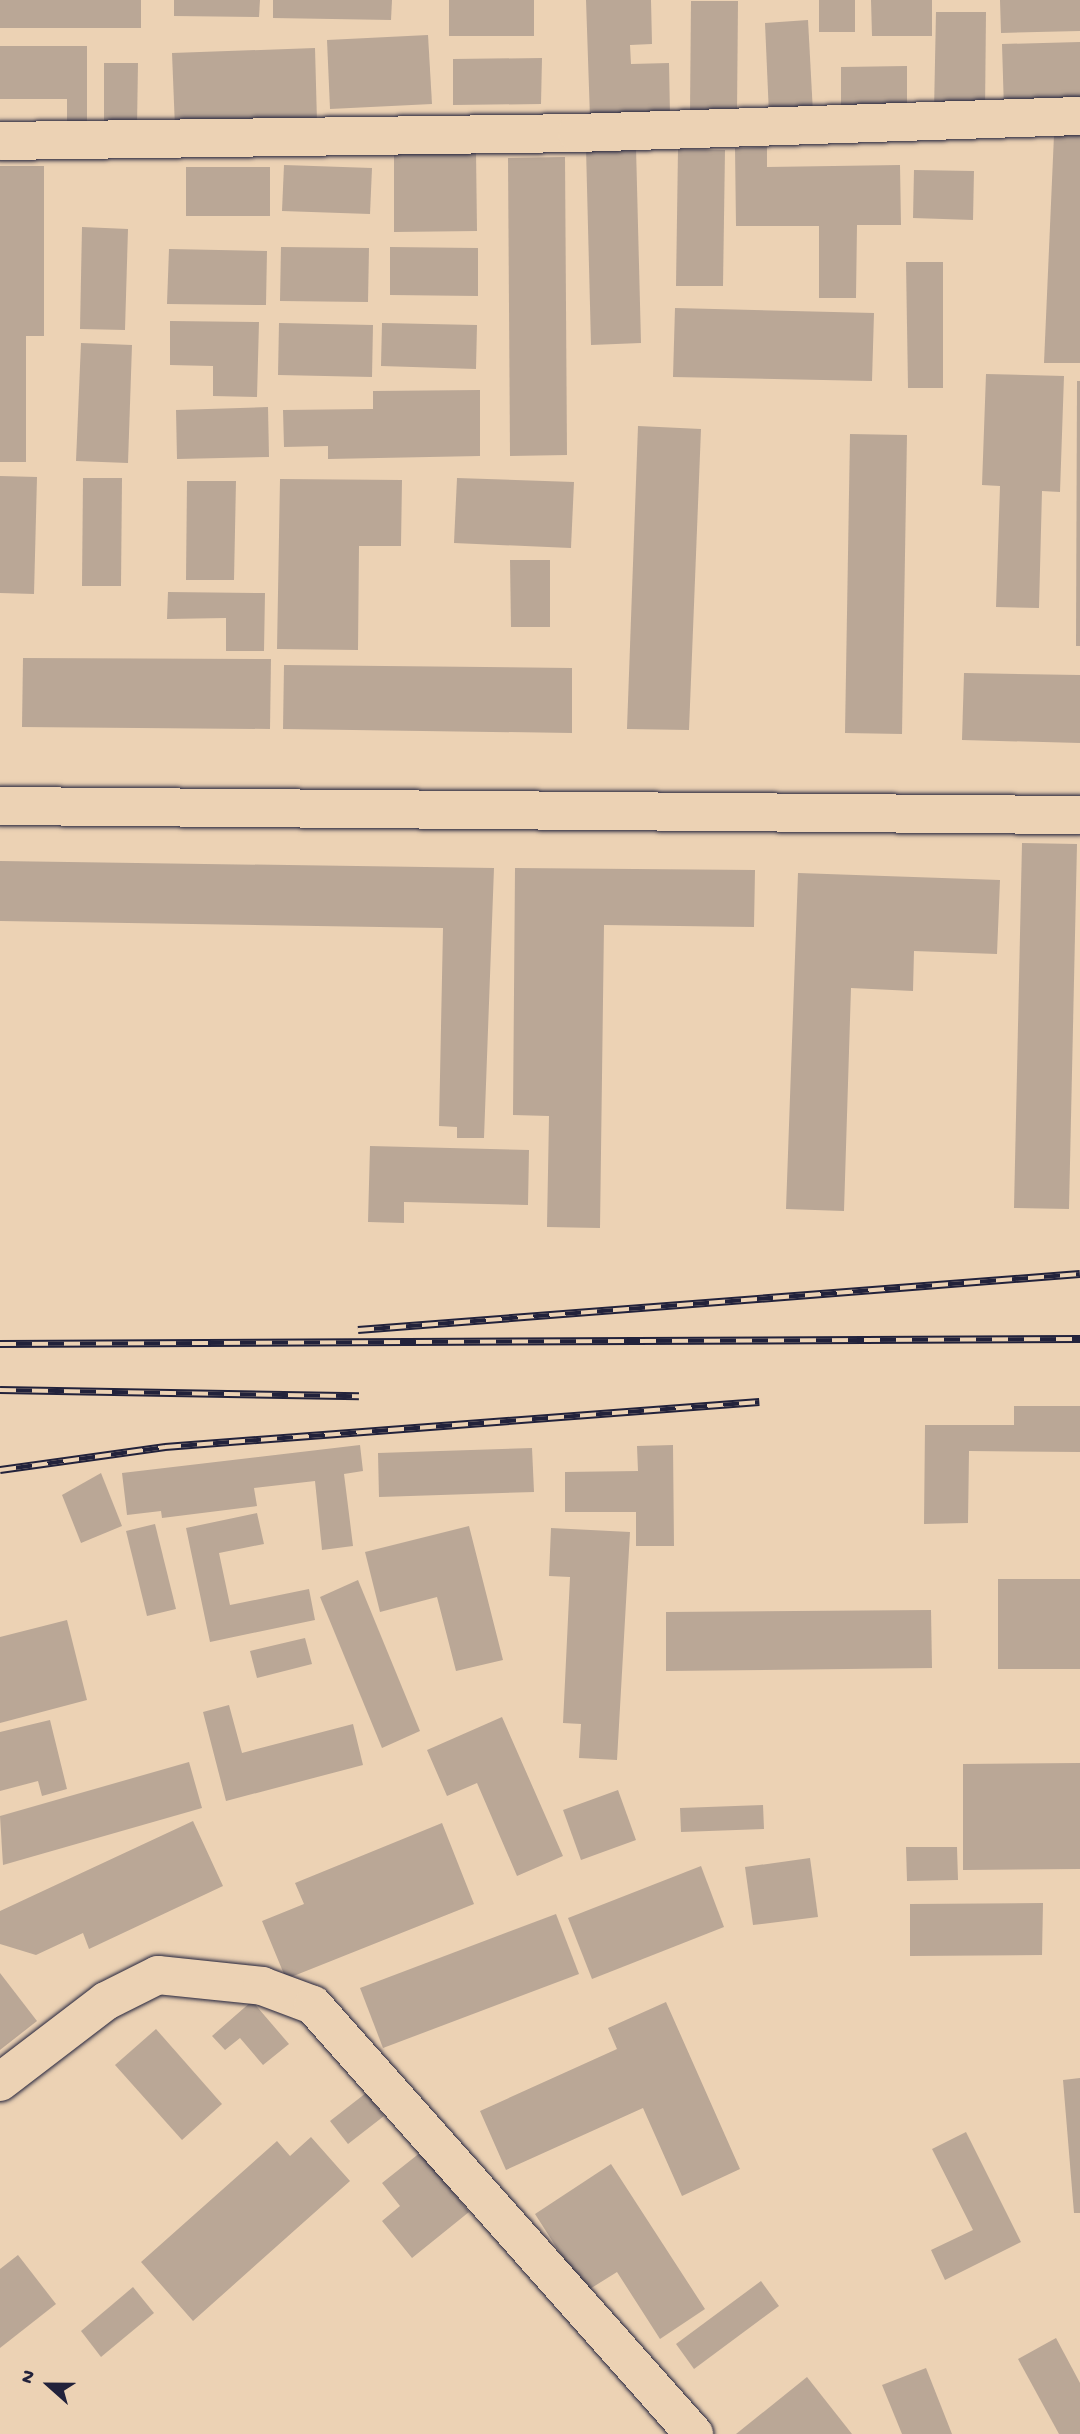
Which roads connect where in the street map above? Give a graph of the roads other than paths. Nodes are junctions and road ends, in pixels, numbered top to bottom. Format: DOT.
graph roads {
  1 [pos="1080,116"];
  2 [pos="0,141"];
  3 [pos="0,806"];
  4 [pos="1080,814"];
  5 [pos="0,2082"];
  6 [pos="694,2434"];
  1 -- 2 [label="street"];
  3 -- 4 [label="street"];
  5 -- 6 [label="street"];
}
